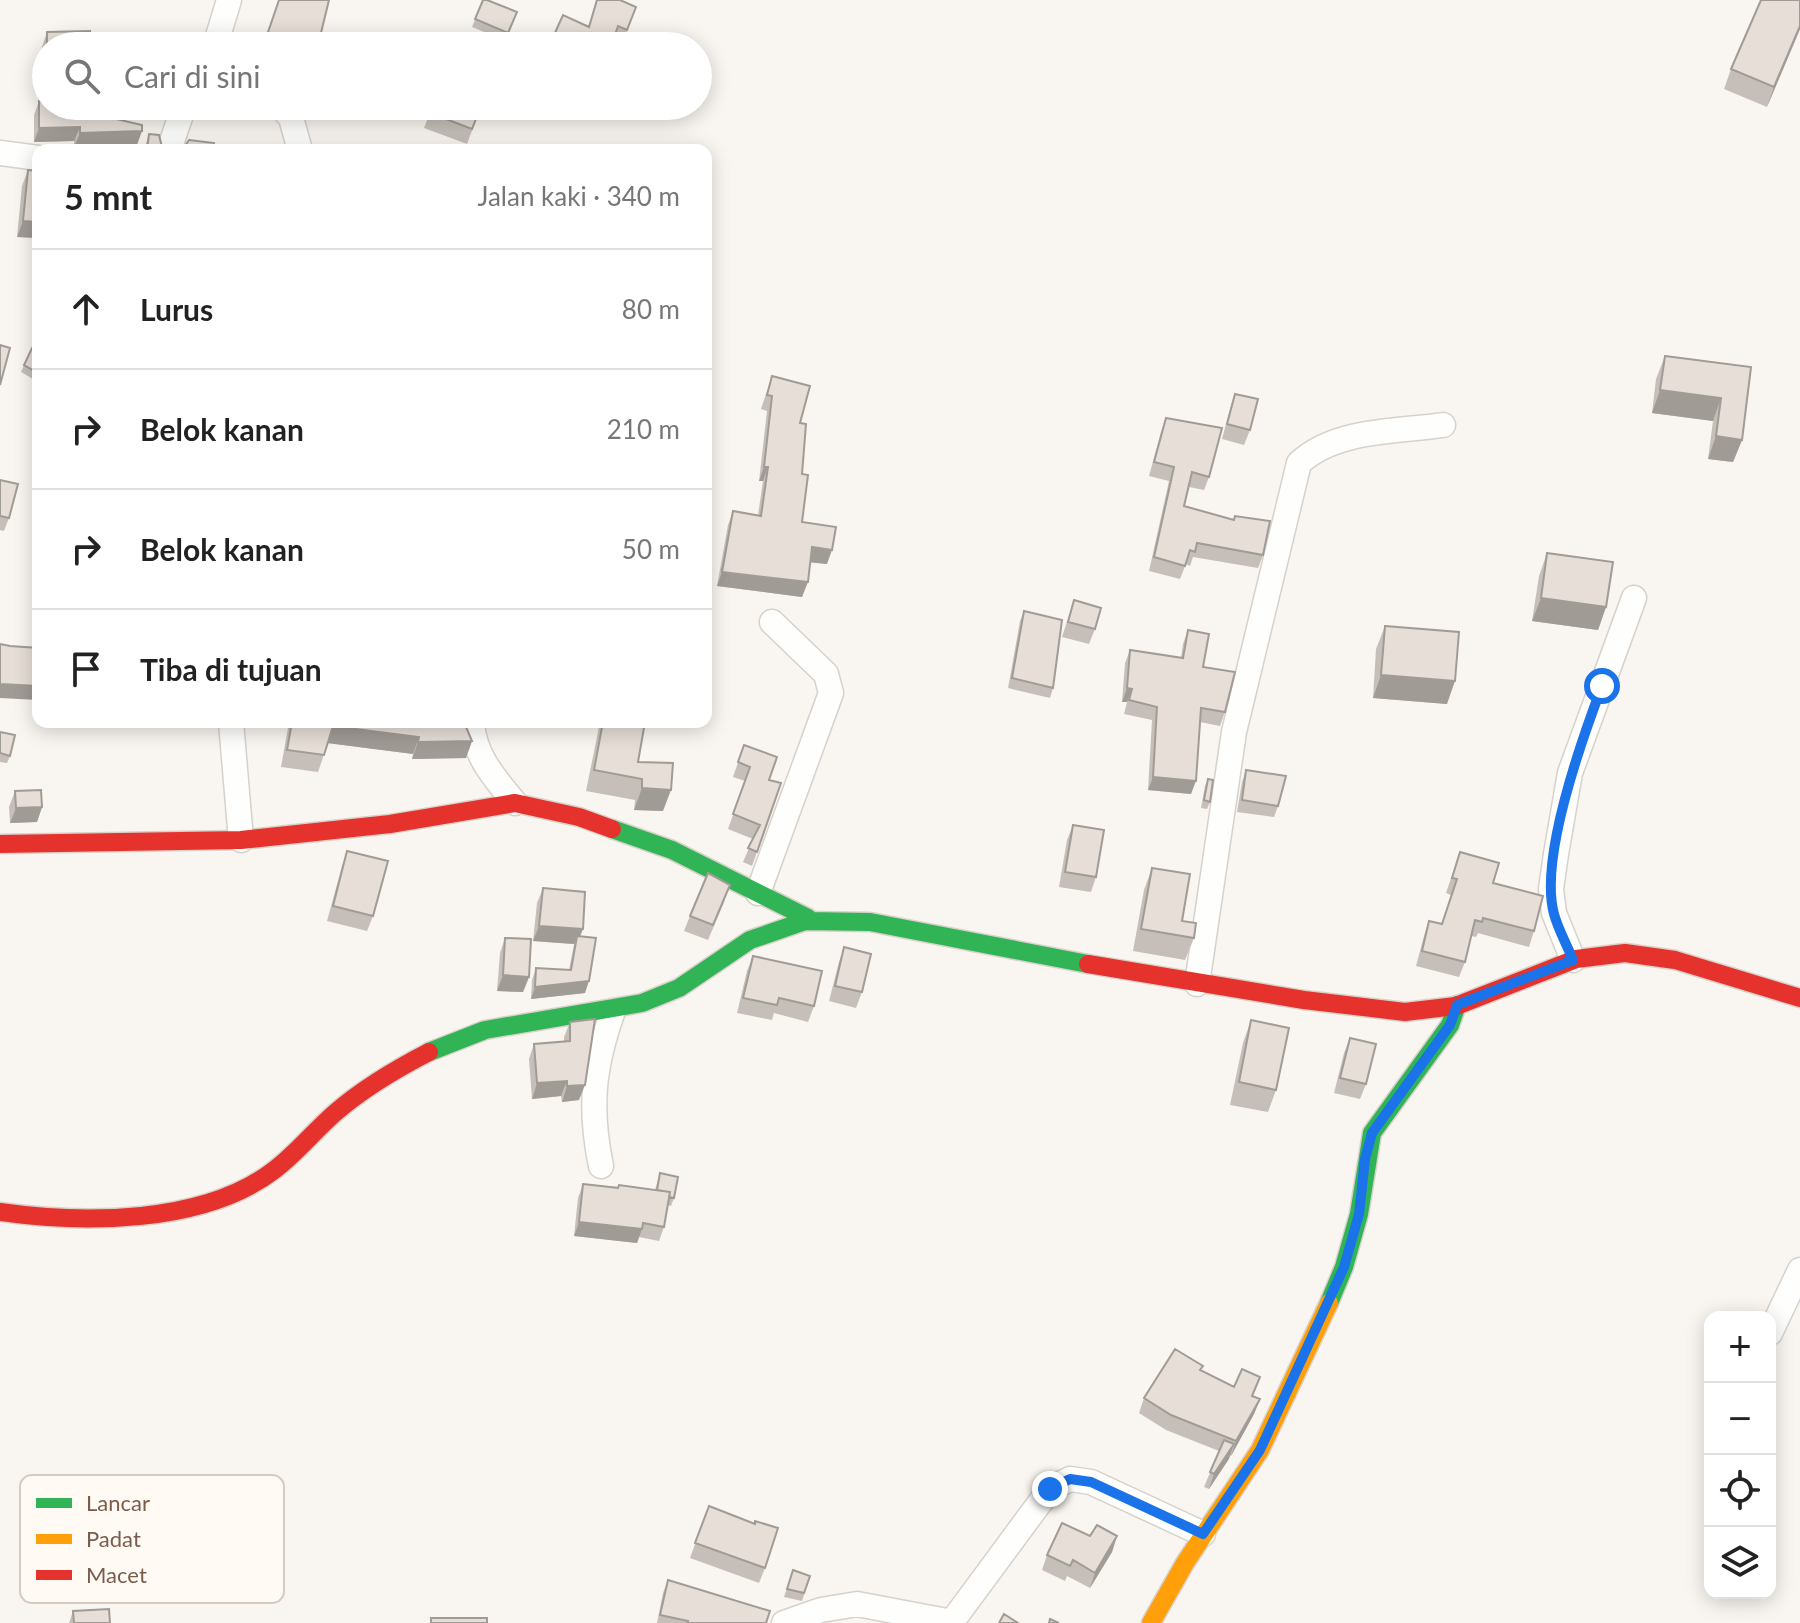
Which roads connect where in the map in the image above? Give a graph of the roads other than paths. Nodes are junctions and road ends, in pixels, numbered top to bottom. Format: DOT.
graph roads {
  1 [pos="229,0"];
  2 [pos="219,32"];
  3 [pos="179,120"];
  4 [pos="292,120"];
  5 [pos="171,144"];
  6 [pos="298,144"];
  7 [pos="0,153"];
  8 [pos="32,157"];
  9 [pos="1443,425"];
  10 [pos="1634,598"];
  11 [pos="772,622"];
  12 [pos="232,728"];
  13 [pos="472,728"];
  14 [pos="515,803"];
  15 [pos="241,840"];
  16 [pos="0,844"];
  17 [pos="758,893"];
  18 [pos="808,918"];
  19 [pos="1573,960"];
  20 [pos="1197,984"];
  21 [pos="1800,998"];
  22 [pos="1457,1005"];
  23 [pos="613,1011"];
  24 [pos="601,1166"];
  25 [pos="0,1212"];
  26 [pos="1800,1270"];
  27 [pos="1776,1320"];
  28 [pos="1203,1534"];
  29 [pos="952,1622"];
  30 [pos="784,1623"];
  31 [pos="1151,1623"];
  1 -- 2 [label="street"];
  3 -- 5 [label="street"];
  4 -- 6 [label="street"];
  7 -- 8 [label="street"];
  9 -- 20 [label="street"];
  10 -- 19 [label="street"];
  11 -- 17 [label="street"];
  12 -- 15 [label="street"];
  13 -- 14 [label="street"];
  14 -- 15 [label="street"];
  14 -- 17 [label="street"];
  15 -- 16 [label="street"];
  17 -- 18 [label="street"];
  18 -- 20 [label="street"];
  18 -- 23 [label="street"];
  19 -- 21 [label="street"];
  19 -- 22 [label="street"];
  20 -- 22 [label="street"];
  22 -- 28 [label="street"];
  23 -- 24 [label="street"];
  23 -- 25 [label="street"];
  26 -- 27 [label="street"];
  28 -- 29 [label="street"];
  28 -- 31 [label="street"];
  29 -- 30 [label="street"];
}
